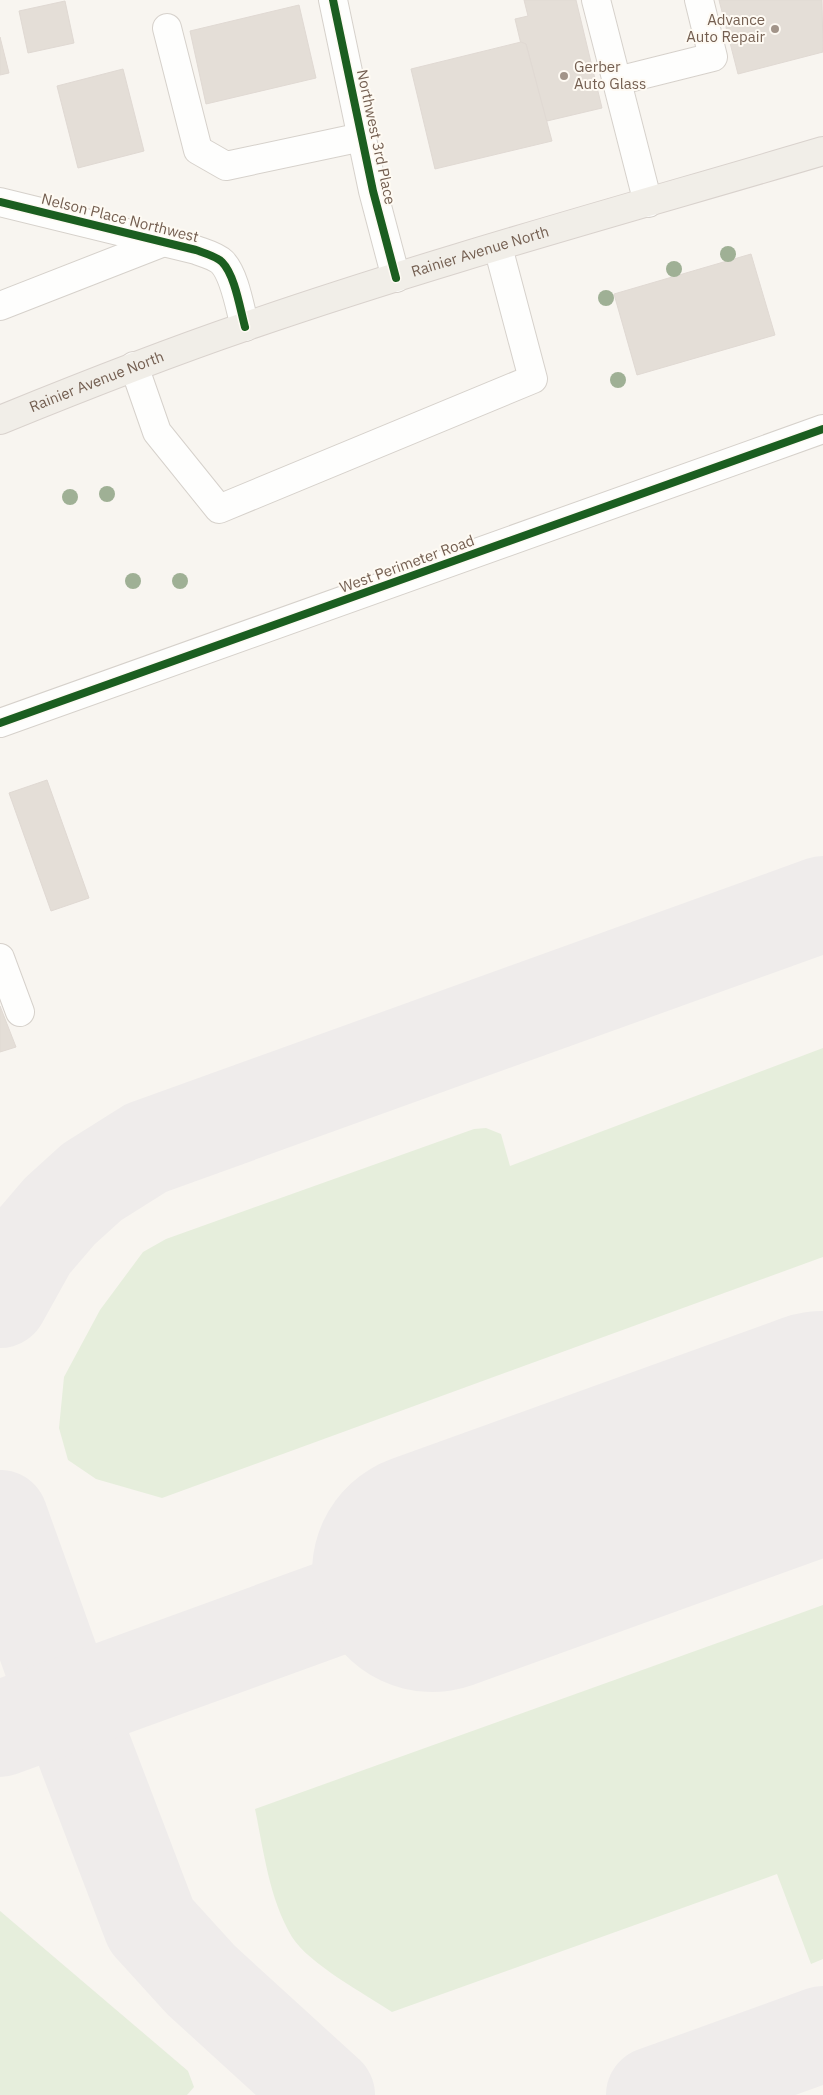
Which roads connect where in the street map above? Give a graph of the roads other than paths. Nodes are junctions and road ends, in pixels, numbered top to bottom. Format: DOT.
graph roads {
  1 [pos="332,0"];
  2 [pos="596,0"];
  3 [pos="699,0"];
  4 [pos="167,28"];
  5 [pos="617,81"];
  6 [pos="362,138"];
  7 [pos="823,151"];
  8 [pos="0,202"];
  9 [pos="648,203"];
  10 [pos="164,242"];
  11 [pos="498,247"];
  12 [pos="396,278"];
  13 [pos="0,306"];
  14 [pos="246,326"];
  15 [pos="134,366"];
  16 [pos="0,420"];
  17 [pos="823,429"];
  18 [pos="0,723"];
  19 [pos="0,958"];
  20 [pos="20,1012"];
  1 -- 6 [label="street, Northwest 3rd Place"];
  2 -- 5 [label="street"];
  3 -- 5 [label="street"];
  4 -- 6 [label="street"];
  5 -- 9 [label="street"];
  6 -- 12 [label="street, Northwest 3rd Place"];
  7 -- 9 [label="main road, Rainier Avenue North"];
  8 -- 10 [label="street, Nelson Place Northwest"];
  9 -- 11 [label="main road, Rainier Avenue North"];
  10 -- 13 [label="street"];
  10 -- 14 [label="street, Nelson Place Northwest"];
  11 -- 12 [label="main road, Rainier Avenue North"];
  11 -- 15 [label="street"];
  12 -- 14 [label="main road, Rainier Avenue North"];
  14 -- 15 [label="main road, Rainier Avenue North"];
  15 -- 16 [label="main road, Rainier Avenue North"];
  17 -- 18 [label="street, West Perimeter Road"];
  19 -- 20 [label="street"];
}
